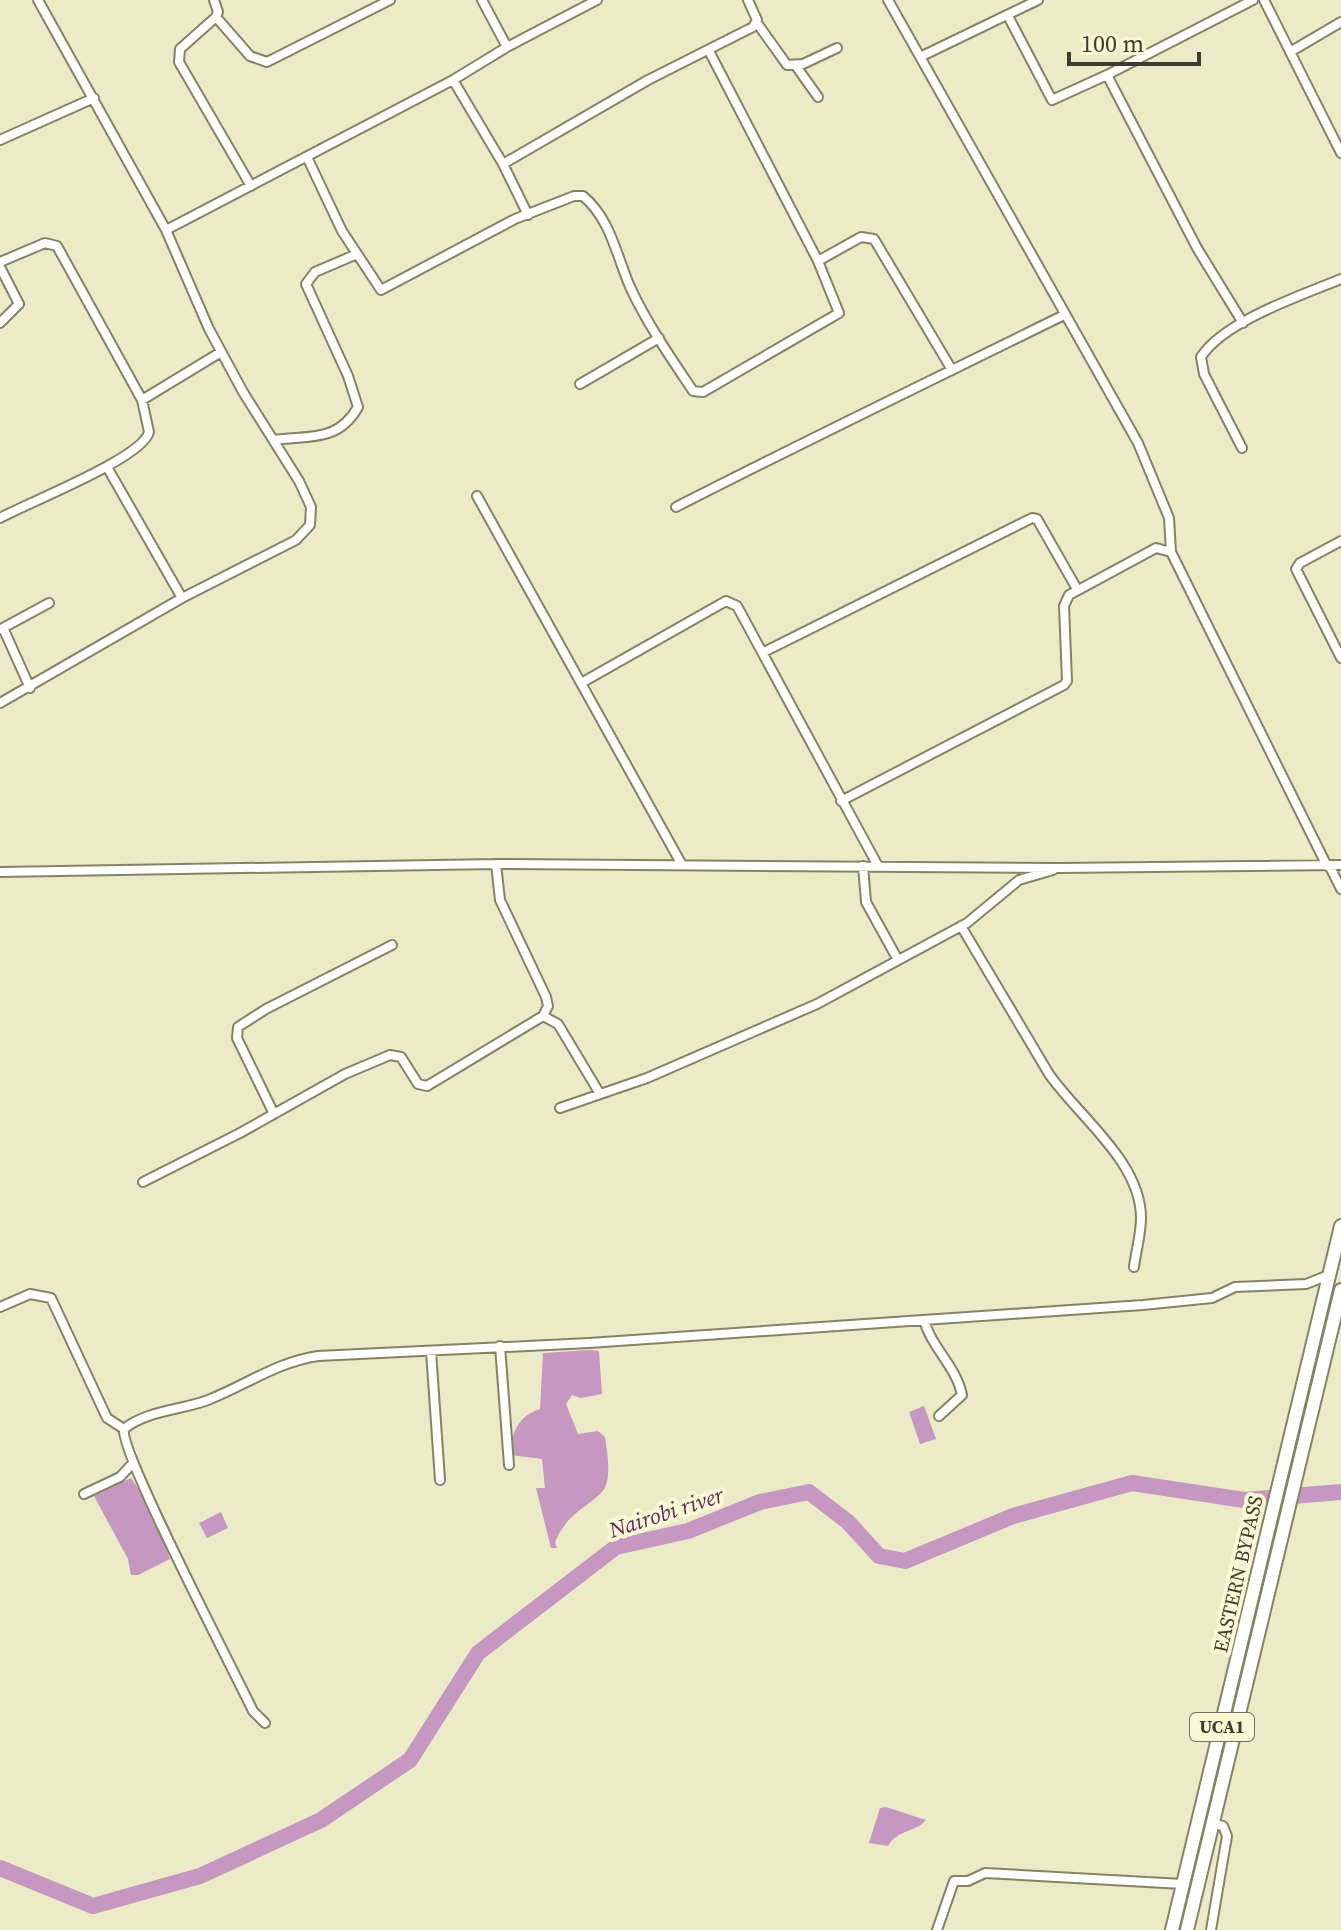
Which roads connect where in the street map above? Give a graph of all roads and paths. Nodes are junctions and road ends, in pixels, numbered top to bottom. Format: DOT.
graph roads {
  1 [pos="38,0"];
  2 [pos="214,0"];
  3 [pos="390,0"];
  4 [pos="482,0"];
  5 [pos="597,0"];
  6 [pos="748,0"];
  7 [pos="888,0"];
  8 [pos="1038,0"];
  9 [pos="1253,0"];
  10 [pos="1264,0"];
  11 [pos="1008,16"];
  12 [pos="216,17"];
  13 [pos="1341,22"];
  14 [pos="757,23"];
  15 [pos="507,47"];
  16 [pos="837,48"];
  17 [pos="709,51"];
  18 [pos="1290,52"];
  19 [pos="920,57"];
  20 [pos="796,66"];
  21 [pos="1107,75"];
  22 [pos="453,80"];
  23 [pos="818,97"];
  24 [pos="94,98"];
  25 [pos="0,140"];
  26 [pos="1341,153"];
  27 [pos="307,157"];
  28 [pos="503,164"];
  29 [pos="251,186"];
  30 [pos="528,215"];
  31 [pos="166,230"];
  32 [pos="357,254"];
  33 [pos="818,261"];
  34 [pos="0,264"];
  35 [pos="1341,279"];
  36 [pos="1064,315"];
  37 [pos="0,323"];
  38 [pos="1243,323"];
  39 [pos="659,338"];
  40 [pos="221,352"];
  41 [pos="952,370"];
  42 [pos="580,384"];
  43 [pos="142,400"];
  44 [pos="274,440"];
  45 [pos="1242,448"];
  46 [pos="107,467"];
  47 [pos="477,496"];
  48 [pos="676,507"];
  49 [pos="0,518"];
  50 [pos="1341,541"];
  51 [pos="1171,552"];
  52 [pos="1077,589"];
  53 [pos="182,598"];
  54 [pos="49,603"];
  55 [pos="2,629"];
  56 [pos="764,652"];
  57 [pos="1341,658"];
  58 [pos="583,682"];
  59 [pos="30,688"];
  60 [pos="0,703"];
  61 [pos="841,801"];
  62 [pos="496,864"];
  63 [pos="682,865"];
  64 [pos="1328,865"];
  65 [pos="1341,865"];
  66 [pos="863,866"];
  67 [pos="878,866"];
  68 [pos="1058,868"];
  69 [pos="0,872"];
  70 [pos="1341,889"];
  71 [pos="961,926"];
  72 [pos="392,945"];
  73 [pos="898,960"];
  74 [pos="543,1016"];
  75 [pos="600,1094"];
  76 [pos="560,1108"];
  77 [pos="274,1114"];
  78 [pos="143,1182"];
  79 [pos="1341,1226"];
  80 [pos="1134,1267"];
  81 [pos="1329,1275"];
  82 [pos="1341,1290"];
  83 [pos="0,1307"];
  84 [pos="924,1320"];
  85 [pos="500,1346"];
  86 [pos="431,1351"];
  87 [pos="939,1416"];
  88 [pos="124,1429"];
  89 [pos="133,1463"];
  90 [pos="509,1465"];
  91 [pos="440,1480"];
  92 [pos="84,1494"];
  93 [pos="1278,1524"];
  94 [pos="265,1723"];
  95 [pos="1210,1823"];
  96 [pos="1183,1884"];
  97 [pos="937,1930"];
  98 [pos="1172,1930"];
  99 [pos="1187,1930"];
  100 [pos="1211,1930"];
  1 -- 24 [label="street"];
  2 -- 12 [label="street"];
  3 -- 12 [label="street"];
  4 -- 15 [label="street"];
  5 -- 15 [label="street"];
  6 -- 14 [label="street"];
  7 -- 19 [label="street"];
  8 -- 11 [label="street"];
  9 -- 21 [label="street"];
  10 -- 18 [label="street"];
  11 -- 19 [label="street"];
  11 -- 21 [label="street"];
  12 -- 29 [label="street"];
  13 -- 18 [label="street"];
  14 -- 17 [label="street"];
  14 -- 20 [label="street"];
  15 -- 22 [label="street"];
  16 -- 20 [label="street"];
  17 -- 28 [label="street"];
  17 -- 33 [label="street"];
  18 -- 26 [label="street"];
  19 -- 36 [label="street"];
  20 -- 23 [label="street"];
  21 -- 38 [label="street"];
  22 -- 27 [label="street"];
  22 -- 28 [label="street"];
  24 -- 25 [label="street"];
  24 -- 31 [label="street"];
  27 -- 29 [label="street"];
  27 -- 32 [label="street"];
  28 -- 30 [label="street"];
  29 -- 31 [label="street"];
  30 -- 32 [label="street"];
  30 -- 39 [label="street"];
  31 -- 40 [label="street"];
  32 -- 44 [label="street"];
  33 -- 39 [label="street"];
  33 -- 41 [label="street"];
  34 -- 37 [label="street"];
  34 -- 43 [label="street"];
  35 -- 38 [label="street"];
  36 -- 41 [label="street"];
  36 -- 51 [label="street"];
  38 -- 45 [label="street"];
  39 -- 42 [label="street"];
  40 -- 43 [label="street"];
  40 -- 44 [label="street"];
  41 -- 48 [label="street"];
  43 -- 46 [label="street"];
  44 -- 53 [label="street"];
  46 -- 49 [label="street"];
  46 -- 53 [label="street"];
  47 -- 58 [label="street"];
  50 -- 57 [label="street"];
  51 -- 52 [label="street"];
  51 -- 64 [label="street"];
  52 -- 56 [label="street"];
  52 -- 61 [label="street"];
  53 -- 59 [label="street"];
  54 -- 55 [label="street"];
  55 -- 59 [label="street"];
  56 -- 58 [label="street"];
  56 -- 61 [label="street"];
  58 -- 63 [label="street"];
  59 -- 60 [label="street"];
  61 -- 67 [label="street"];
  62 -- 63 [label="street"];
  62 -- 69 [label="street"];
  62 -- 74 [label="street"];
  63 -- 66 [label="street"];
  64 -- 65 [label="street"];
  64 -- 68 [label="street"];
  64 -- 70 [label="street"];
  66 -- 67 [label="street"];
  66 -- 73 [label="street"];
  67 -- 68 [label="street"];
  68 -- 71 [label="street"];
  71 -- 73 [label="street"];
  71 -- 80 [label="street"];
  72 -- 77 [label="street"];
  73 -- 75 [label="street"];
  74 -- 75 [label="street"];
  74 -- 77 [label="street"];
  75 -- 76 [label="street"];
  77 -- 78 [label="street"];
  79 -- 81 [label="main road, EASTERN BYPASS / UCA1"];
  81 -- 84 [label="street"];
  81 -- 93 [label="main road, EASTERN BYPASS / UCA1"];
  82 -- 93 [label="main road, EASTERN BYPASS / UCA1"];
  83 -- 88 [label="street"];
  84 -- 85 [label="street"];
  84 -- 87 [label="street"];
  85 -- 86 [label="street"];
  85 -- 90 [label="street"];
  86 -- 88 [label="street"];
  86 -- 91 [label="street"];
  88 -- 89 [label="street"];
  89 -- 92 [label="street"];
  89 -- 94 [label="street"];
  93 -- 95 [label="main road, EASTERN BYPASS / UCA1"];
  93 -- 96 [label="main road, EASTERN BYPASS / UCA1"];
  95 -- 99 [label="main road, EASTERN BYPASS / UCA1"];
  95 -- 100 [label="street"];
  96 -- 97 [label="street"];
  96 -- 98 [label="main road, EASTERN BYPASS / UCA1"];
}
